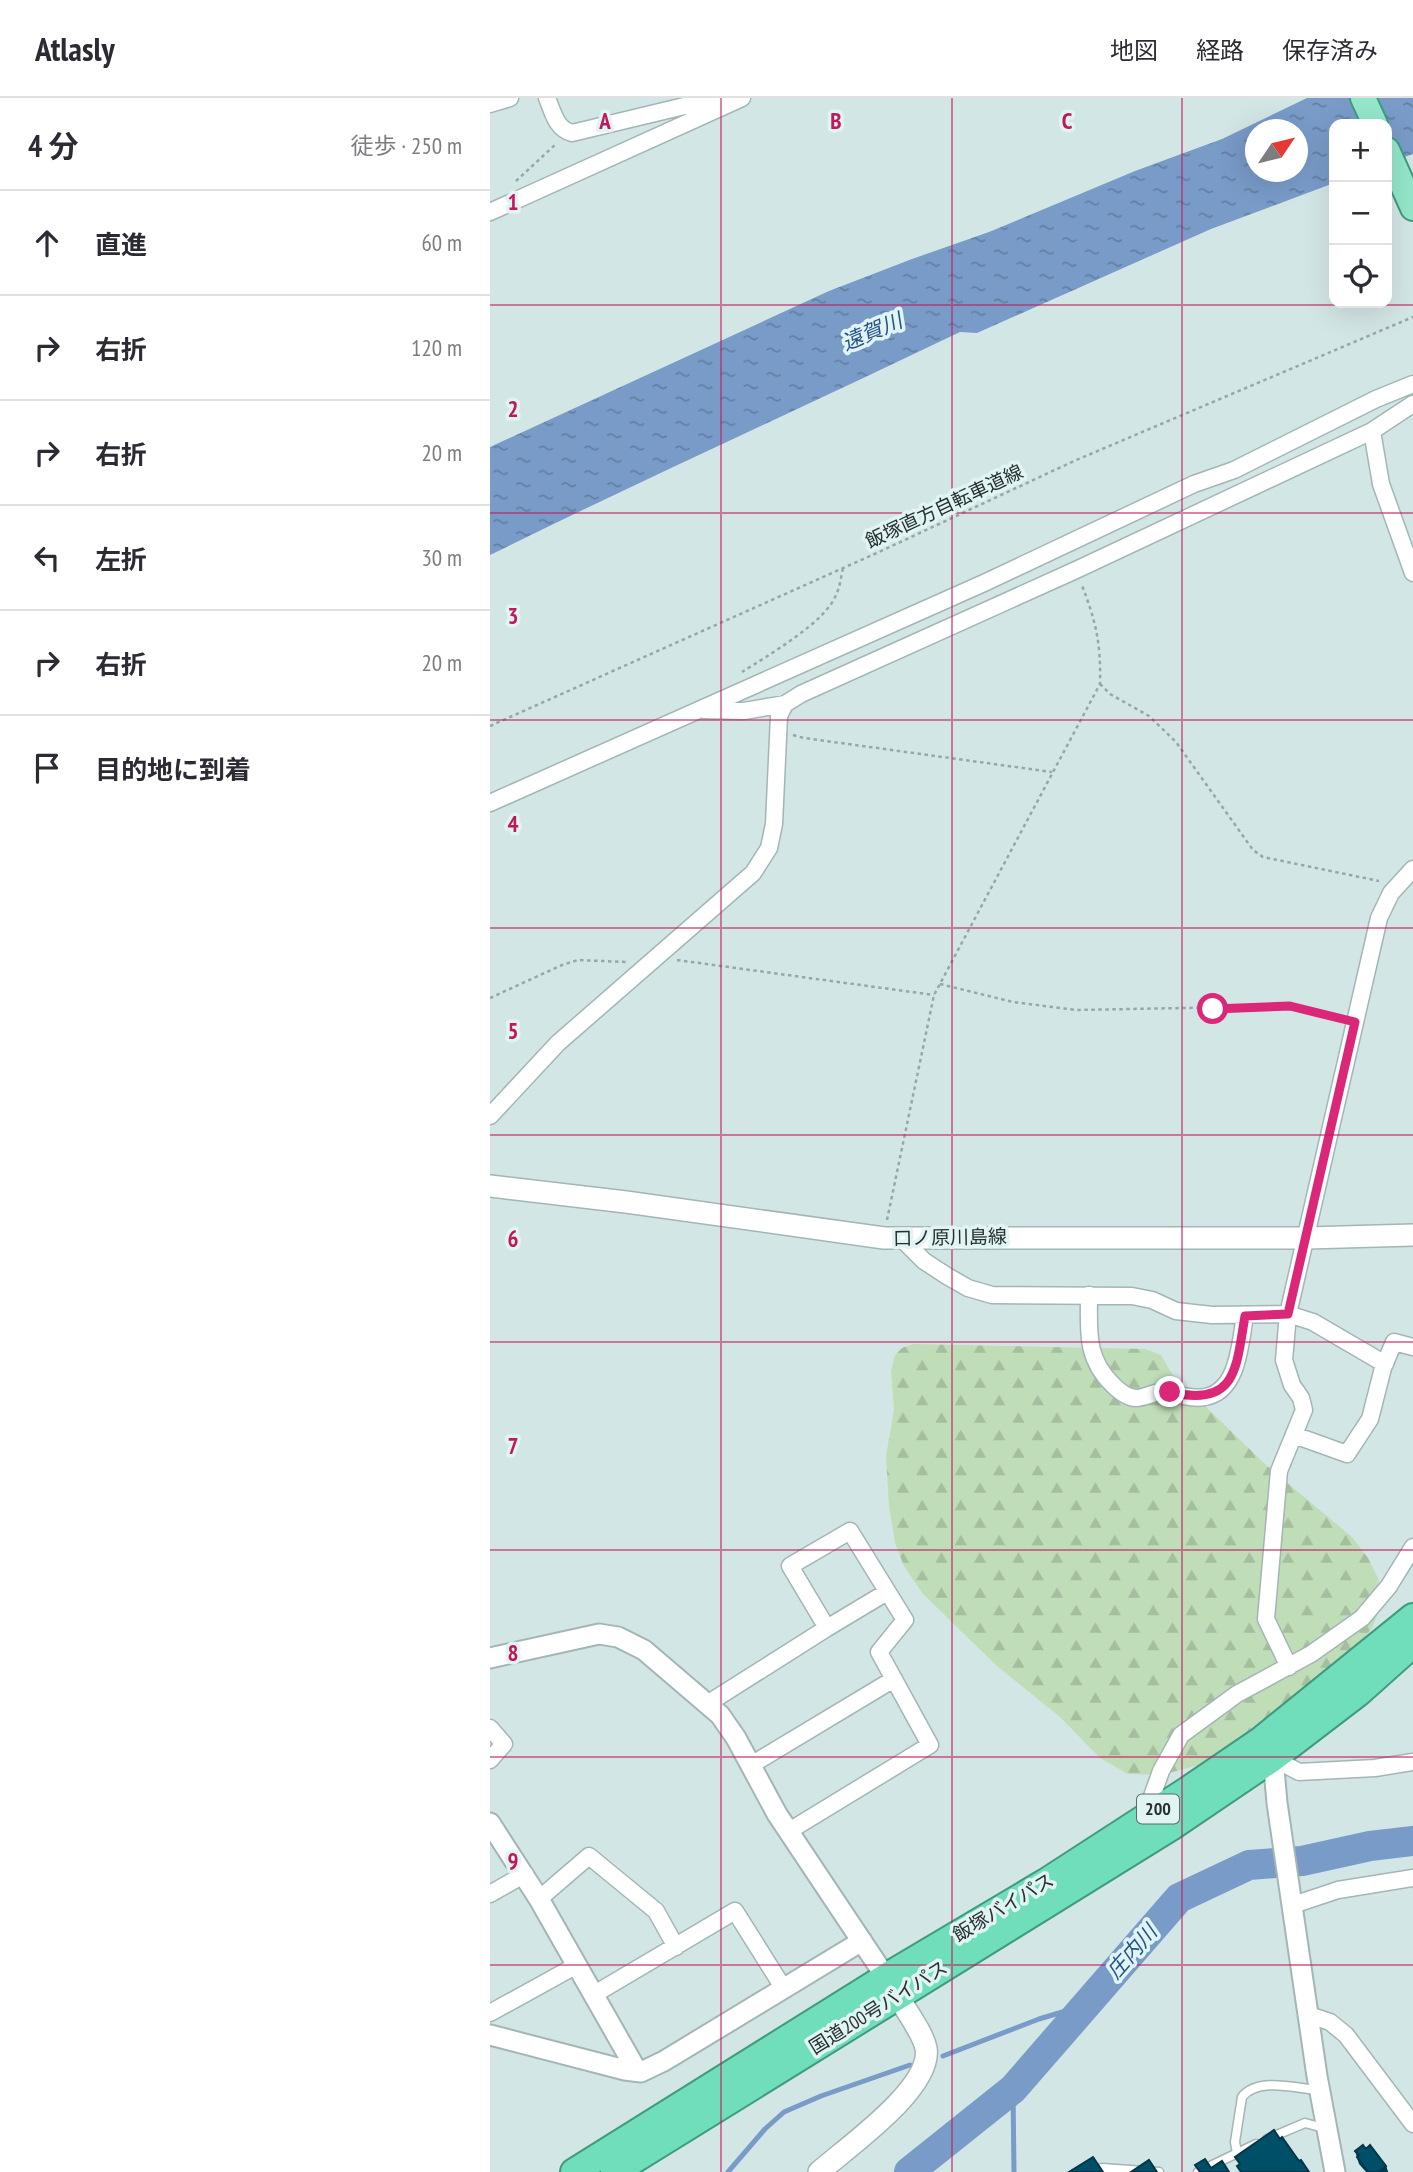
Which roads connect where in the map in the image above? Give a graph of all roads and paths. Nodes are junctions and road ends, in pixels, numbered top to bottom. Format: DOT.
graph roads {
  1 [pos="510,98"];
  2 [pos="547,98"];
  3 [pos="741,98"];
  4 [pos="1363,98"];
  5 [pos="490,104"];
  6 [pos="1373,119"];
  7 [pos="565,131"];
  8 [pos="1392,161"];
  9 [pos="1413,208"];
  10 [pos="491,212"];
  11 [pos="1413,317"];
  12 [pos="1413,384"];
  13 [pos="1413,404"];
  14 [pos="1372,431"];
  15 [pos="843,568"];
  16 [pos="1076,570"];
  17 [pos="1413,573"];
  18 [pos="737,675"];
  19 [pos="1100,684"];
  20 [pos="785,704"];
  21 [pos="699,710"];
  22 [pos="490,726"];
  23 [pos="778,730"];
  24 [pos="1052,772"];
  25 [pos="490,803"];
  26 [pos="1413,869"];
  27 [pos="1398,885"];
  28 [pos="650,960"];
  29 [pos="940,984"];
  30 [pos="934,995"];
  31 [pos="490,998"];
  32 [pos="1355,1022"];
  33 [pos="490,1116"];
  34 [pos="490,1186"];
  35 [pos="1413,1235"];
  36 [pos="892,1238"];
  37 [pos="1307,1238"];
  38 [pos="1089,1295"];
  39 [pos="1288,1314"];
  40 [pos="1245,1316"];
  41 [pos="1413,1347"];
  42 [pos="1385,1364"];
  43 [pos="1294,1435"];
  44 [pos="1413,1547"];
  45 [pos="887,1592"];
  46 [pos="1413,1617"];
  47 [pos="827,1628"];
  48 [pos="1413,1644"];
  49 [pos="490,1658"];
  50 [pos="1289,1667"];
  51 [pos="894,1679"];
  52 [pos="707,1704"];
  53 [pos="490,1728"];
  54 [pos="1267,1749"];
  55 [pos="490,1760"];
  56 [pos="1413,1762"];
  57 [pos="751,1765"];
  58 [pos="1143,1819"];
  59 [pos="490,1823"];
  60 [pos="789,1831"];
  61 [pos="524,1874"];
  62 [pos="1413,1878"];
  63 [pos="490,1894"];
  64 [pos="540,1899"];
  65 [pos="1292,1903"];
  66 [pos="862,1941"];
  67 [pos="676,1947"];
  68 [pos="577,1965"];
  69 [pos="892,1986"];
  70 [pos="784,1989"];
  71 [pos="593,1995"];
  72 [pos="490,2013"];
  73 [pos="1308,2015"];
  74 [pos="490,2035"];
  75 [pos="638,2071"];
  76 [pos="1320,2090"];
  77 [pos="1413,2124"];
  78 [pos="1327,2129"];
  79 [pos="1237,2153"];
  80 [pos="1102,2168"];
  81 [pos="574,2172"];
  82 [pos="614,2172"];
  83 [pos="819,2172"];
  84 [pos="1159,2172"];
  85 [pos="1198,2172"];
  86 [pos="1335,2172"];
  1 -- 5 [label="street"];
  2 -- 7 [label="street"];
  3 -- 7 [label="street"];
  3 -- 10 [label="street"];
  4 -- 6 [label="main road"];
  7 -- 10 [label="path"];
  8 -- 9 [label="main road"];
  11 -- 15 [label="path, 飯塚直方自転車道線"];
  12 -- 21 [label="street"];
  13 -- 14 [label="street"];
  14 -- 16 [label="street"];
  14 -- 17 [label="street"];
  15 -- 18 [label="path"];
  15 -- 22 [label="path, 飯塚直方自転車道線"];
  16 -- 19 [label="path"];
  16 -- 20 [label="street"];
  19 -- 24 [label="path"];
  19 -- 27 [label="path"];
  20 -- 21 [label="street"];
  20 -- 23 [label="street"];
  21 -- 25 [label="street"];
  23 -- 24 [label="path"];
  23 -- 28 [label="street"];
  24 -- 29 [label="path"];
  26 -- 27 [label="street"];
  27 -- 32 [label="street"];
  28 -- 30 [label="path"];
  28 -- 31 [label="path"];
  28 -- 33 [label="street"];
  29 -- 30 [label="path"];
  29 -- 32 [label="path"];
  30 -- 36 [label="path"];
  32 -- 37 [label="street"];
  34 -- 36 [label="main road, 口ノ原川島線"];
  35 -- 37 [label="main road, 口ノ原川島線"];
  36 -- 37 [label="main road, 口ノ原川島線"];
  36 -- 38 [label="street"];
  37 -- 39 [label="street"];
  38 -- 40 [label="street"];
  38 -- 40 [label="street"];
  39 -- 40 [label="street"];
  39 -- 42 [label="street"];
  39 -- 43 [label="street"];
  41 -- 42 [label="street"];
  42 -- 43 [label="street"];
  43 -- 50 [label="street"];
  44 -- 50 [label="street"];
  45 -- 47 [label="street"];
  45 -- 47 [label="street"];
  45 -- 51 [label="street"];
  46 -- 54 [label="highway, 飯塚バイパス / 200"];
  47 -- 52 [label="street"];
  48 -- 54 [label="highway, 国道200号バイパス / 200"];
  49 -- 52 [label="street"];
  50 -- 58 [label="street"];
  51 -- 57 [label="street"];
  51 -- 60 [label="street"];
  52 -- 57 [label="street"];
  53 -- 55 [label="street"];
  54 -- 56 [label="street"];
  54 -- 58 [label="highway, 飯塚バイパス / 200"];
  54 -- 65 [label="street"];
  54 -- 69 [label="highway, 国道200号バイパス / 200"];
  57 -- 60 [label="street"];
  58 -- 69 [label="highway, 飯塚バイパス / 200"];
  59 -- 61 [label="street"];
  60 -- 66 [label="street"];
  61 -- 63 [label="street"];
  61 -- 64 [label="street"];
  62 -- 65 [label="street"];
  64 -- 67 [label="street"];
  64 -- 68 [label="street"];
  65 -- 73 [label="street"];
  66 -- 69 [label="street"];
  66 -- 70 [label="street"];
  67 -- 70 [label="street"];
  67 -- 71 [label="street"];
  68 -- 71 [label="street"];
  68 -- 72 [label="street"];
  69 -- 81 [label="highway, 飯塚バイパス / 200"];
  69 -- 82 [label="highway, 国道200号バイパス / 200"];
  69 -- 83 [label="main road"];
  70 -- 75 [label="street"];
  71 -- 75 [label="street"];
  73 -- 76 [label="street"];
  73 -- 77 [label="street"];
  74 -- 75 [label="street"];
  76 -- 78 [label="street"];
  76 -- 79 [label="lane"];
  78 -- 79 [label="lane"];
  78 -- 86 [label="street"];
  79 -- 85 [label="lane"];
  80 -- 84 [label="lane"];
}
